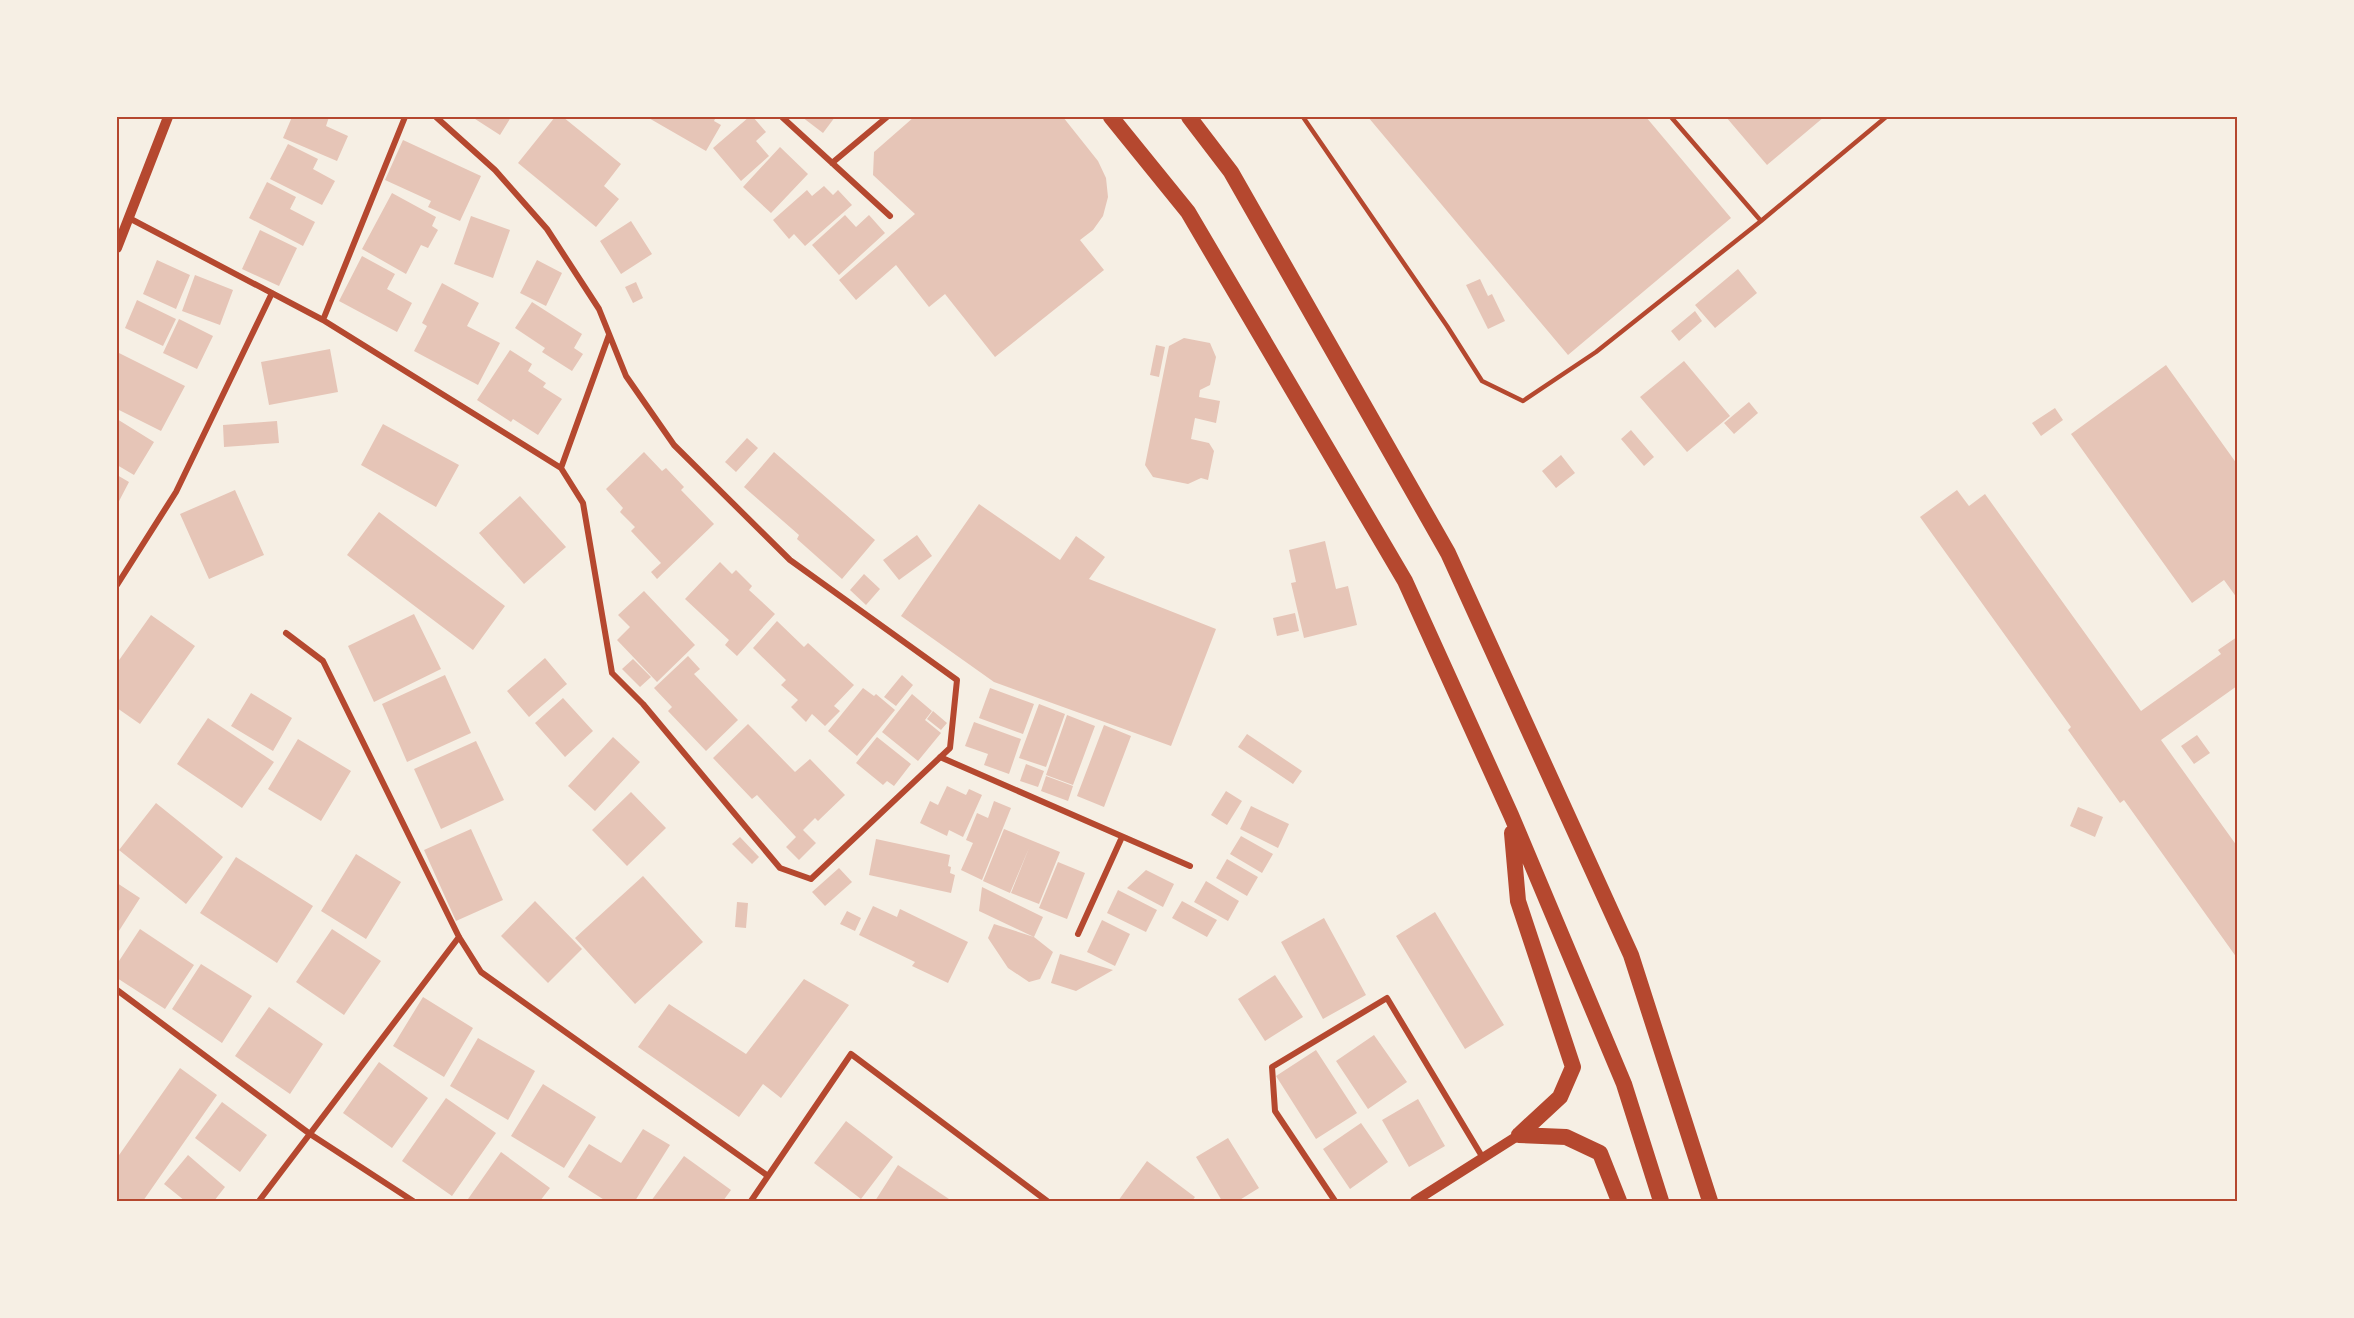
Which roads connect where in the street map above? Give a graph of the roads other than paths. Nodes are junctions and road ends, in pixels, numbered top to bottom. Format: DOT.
graph roads {
  1 [pos="168,117"];
  2 [pos="405,117"];
  3 [pos="436,117"];
  4 [pos="782,117"];
  5 [pos="886,117"];
  6 [pos="1111,117"];
  7 [pos="1189,117"];
  8 [pos="1303,117"];
  9 [pos="1671,117"];
  10 [pos="1886,117"];
  11 [pos="832,163"];
  12 [pos="890,216"];
  13 [pos="129,218"];
  14 [pos="1761,221"];
  15 [pos="117,248"];
  16 [pos="272,293"];
  17 [pos="323,320"];
  18 [pos="609,335"];
  19 [pos="561,468"];
  20 [pos="117,585"];
  21 [pos="286,633"];
  22 [pos="940,757"];
  23 [pos="1511,815"];
  24 [pos="1122,837"];
  25 [pos="1190,866"];
  26 [pos="1078,934"];
  27 [pos="459,937"];
  28 [pos="117,990"];
  29 [pos="310,1134"];
  30 [pos="1519,1135"];
  31 [pos="1483,1158"];
  32 [pos="768,1176"];
  33 [pos="259,1201"];
  34 [pos="413,1201"];
  35 [pos="751,1201"];
  36 [pos="1047,1201"];
  37 [pos="1335,1201"];
  38 [pos="1416,1201"];
  39 [pos="1620,1201"];
  40 [pos="1661,1201"];
  41 [pos="1710,1201"];
  1 -- 13 [label="street"];
  2 -- 17 [label="street"];
  3 -- 18 [label="street"];
  4 -- 11 [label="street"];
  5 -- 11 [label="street"];
  6 -- 23 [label="highway"];
  7 -- 41 [label="highway"];
  8 -- 14 [label="lane"];
  9 -- 14 [label="lane"];
  10 -- 14 [label="lane"];
  11 -- 12 [label="street"];
  13 -- 15 [label="street"];
  13 -- 16 [label="street"];
  16 -- 17 [label="street"];
  16 -- 20 [label="street"];
  17 -- 19 [label="street"];
  18 -- 19 [label="street"];
  18 -- 22 [label="street"];
  19 -- 22 [label="street"];
  21 -- 27 [label="street"];
  22 -- 24 [label="street"];
  23 -- 30 [label="highway"];
  23 -- 40 [label="highway"];
  24 -- 25 [label="street"];
  24 -- 26 [label="street"];
  27 -- 29 [label="street"];
  27 -- 32 [label="street"];
  28 -- 29 [label="street"];
  29 -- 33 [label="street"];
  29 -- 34 [label="street"];
  30 -- 31 [label="street"];
  30 -- 39 [label="highway"];
  31 -- 37 [label="street"];
  31 -- 38 [label="street"];
  32 -- 35 [label="street"];
  32 -- 36 [label="street"];
}
